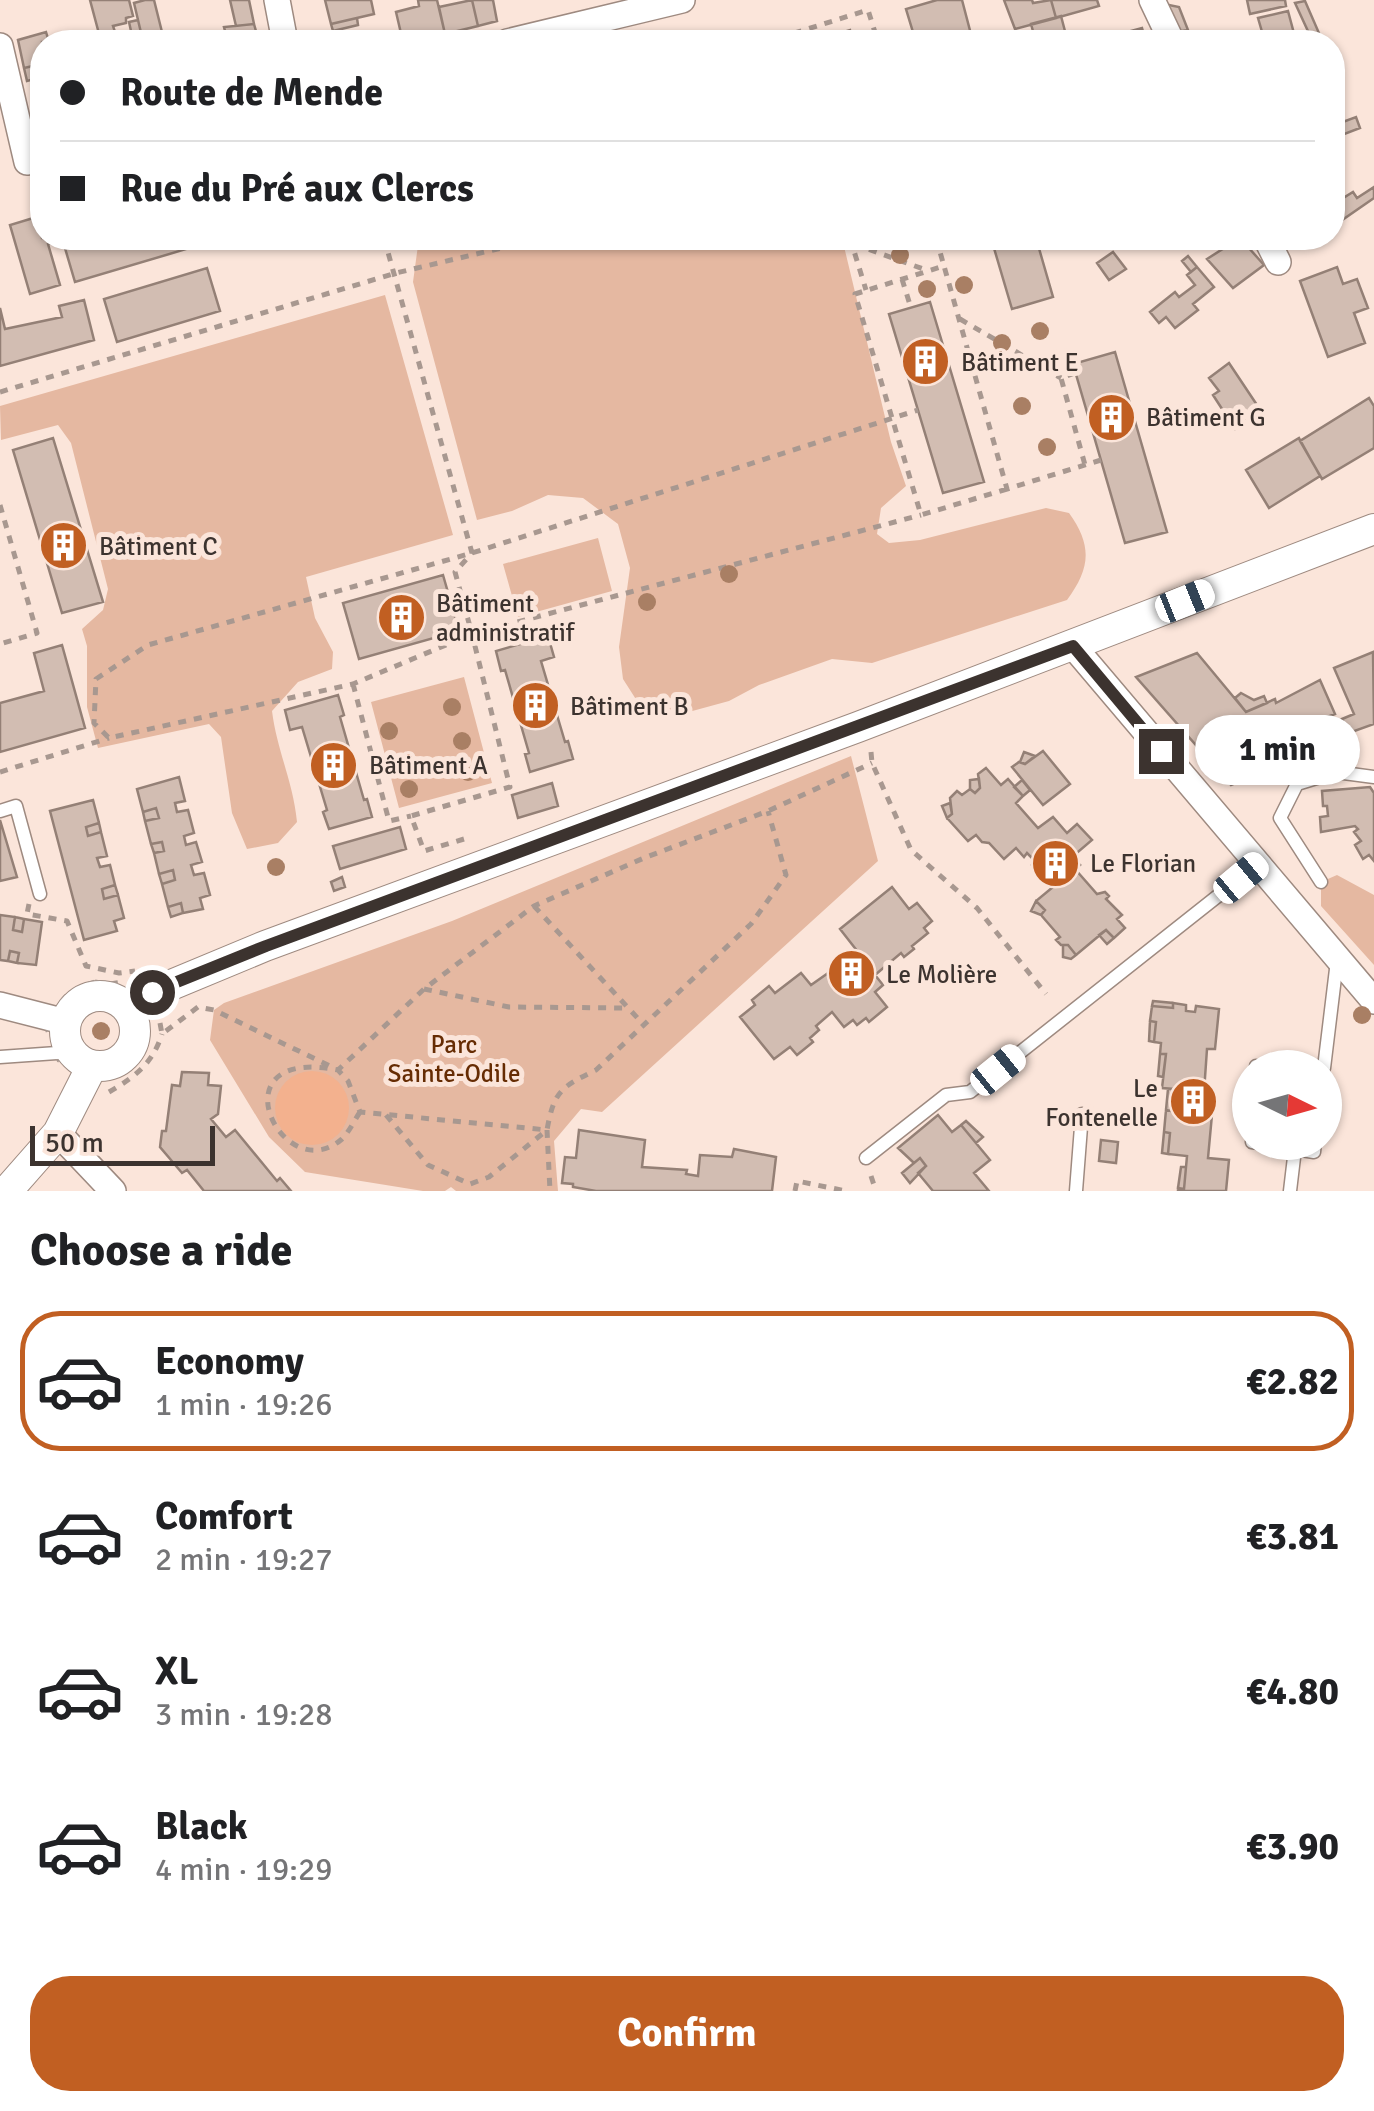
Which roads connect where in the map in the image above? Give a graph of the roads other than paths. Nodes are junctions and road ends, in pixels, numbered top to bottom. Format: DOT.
graph roads {
  1 [pos="276,0"];
  2 [pos="682,0"];
  3 [pos="1152,0"];
  4 [pos="584,11"];
  5 [pos="282,30"];
  6 [pos="537,30"];
  7 [pos="1166,30"];
  8 [pos="0,46"];
  9 [pos="30,147"];
  10 [pos="30,161"];
  11 [pos="0,168"];
  12 [pos="1272,250"];
  13 [pos="1278,262"];
  14 [pos="1374,528"];
  15 [pos="1073,646"];
  16 [pos="1374,777"];
  17 [pos="0,810"];
  18 [pos="1257,865"];
  19 [pos="1321,882"];
  20 [pos="40,894"];
  21 [pos="1337,959"];
  22 [pos="1374,1000"];
  23 [pos="141,1003"];
  24 [pos="0,1005"];
  25 [pos="1326,1050"];
  26 [pos="76,1054"];
  27 [pos="0,1056"];
  28 [pos="1082,1114"];
  29 [pos="58,1133"];
  30 [pos="866,1158"];
  31 [pos="1294,1160"];
  32 [pos="7,1191"];
  33 [pos="114,1191"];
  34 [pos="1076,1191"];
  35 [pos="1290,1191"];
  1 -- 5 [label="street"];
  2 -- 4 [label="street"];
  3 -- 7 [label="street"];
  4 -- 6 [label="street"];
  8 -- 9 [label="street"];
  10 -- 11 [label="street"];
  12 -- 13 [label="street"];
  14 -- 15 [label="street"];
  15 -- 18 [label="street"];
  15 -- 23 [label="street"];
  16 -- 19 [label="lane"];
  17 -- 20 [label="lane"];
  18 -- 21 [label="street"];
  18 -- 30 [label="lane"];
  21 -- 22 [label="street"];
  21 -- 25 [label="lane"];
  23 -- 26 [label="street"];
  23 -- 26 [label="street"];
  24 -- 26 [label="street"];
  26 -- 27 [label="lane"];
  26 -- 29 [label="street"];
  28 -- 34 [label="lane"];
  29 -- 32 [label="street"];
  29 -- 33 [label="street"];
  31 -- 35 [label="lane"];
}
